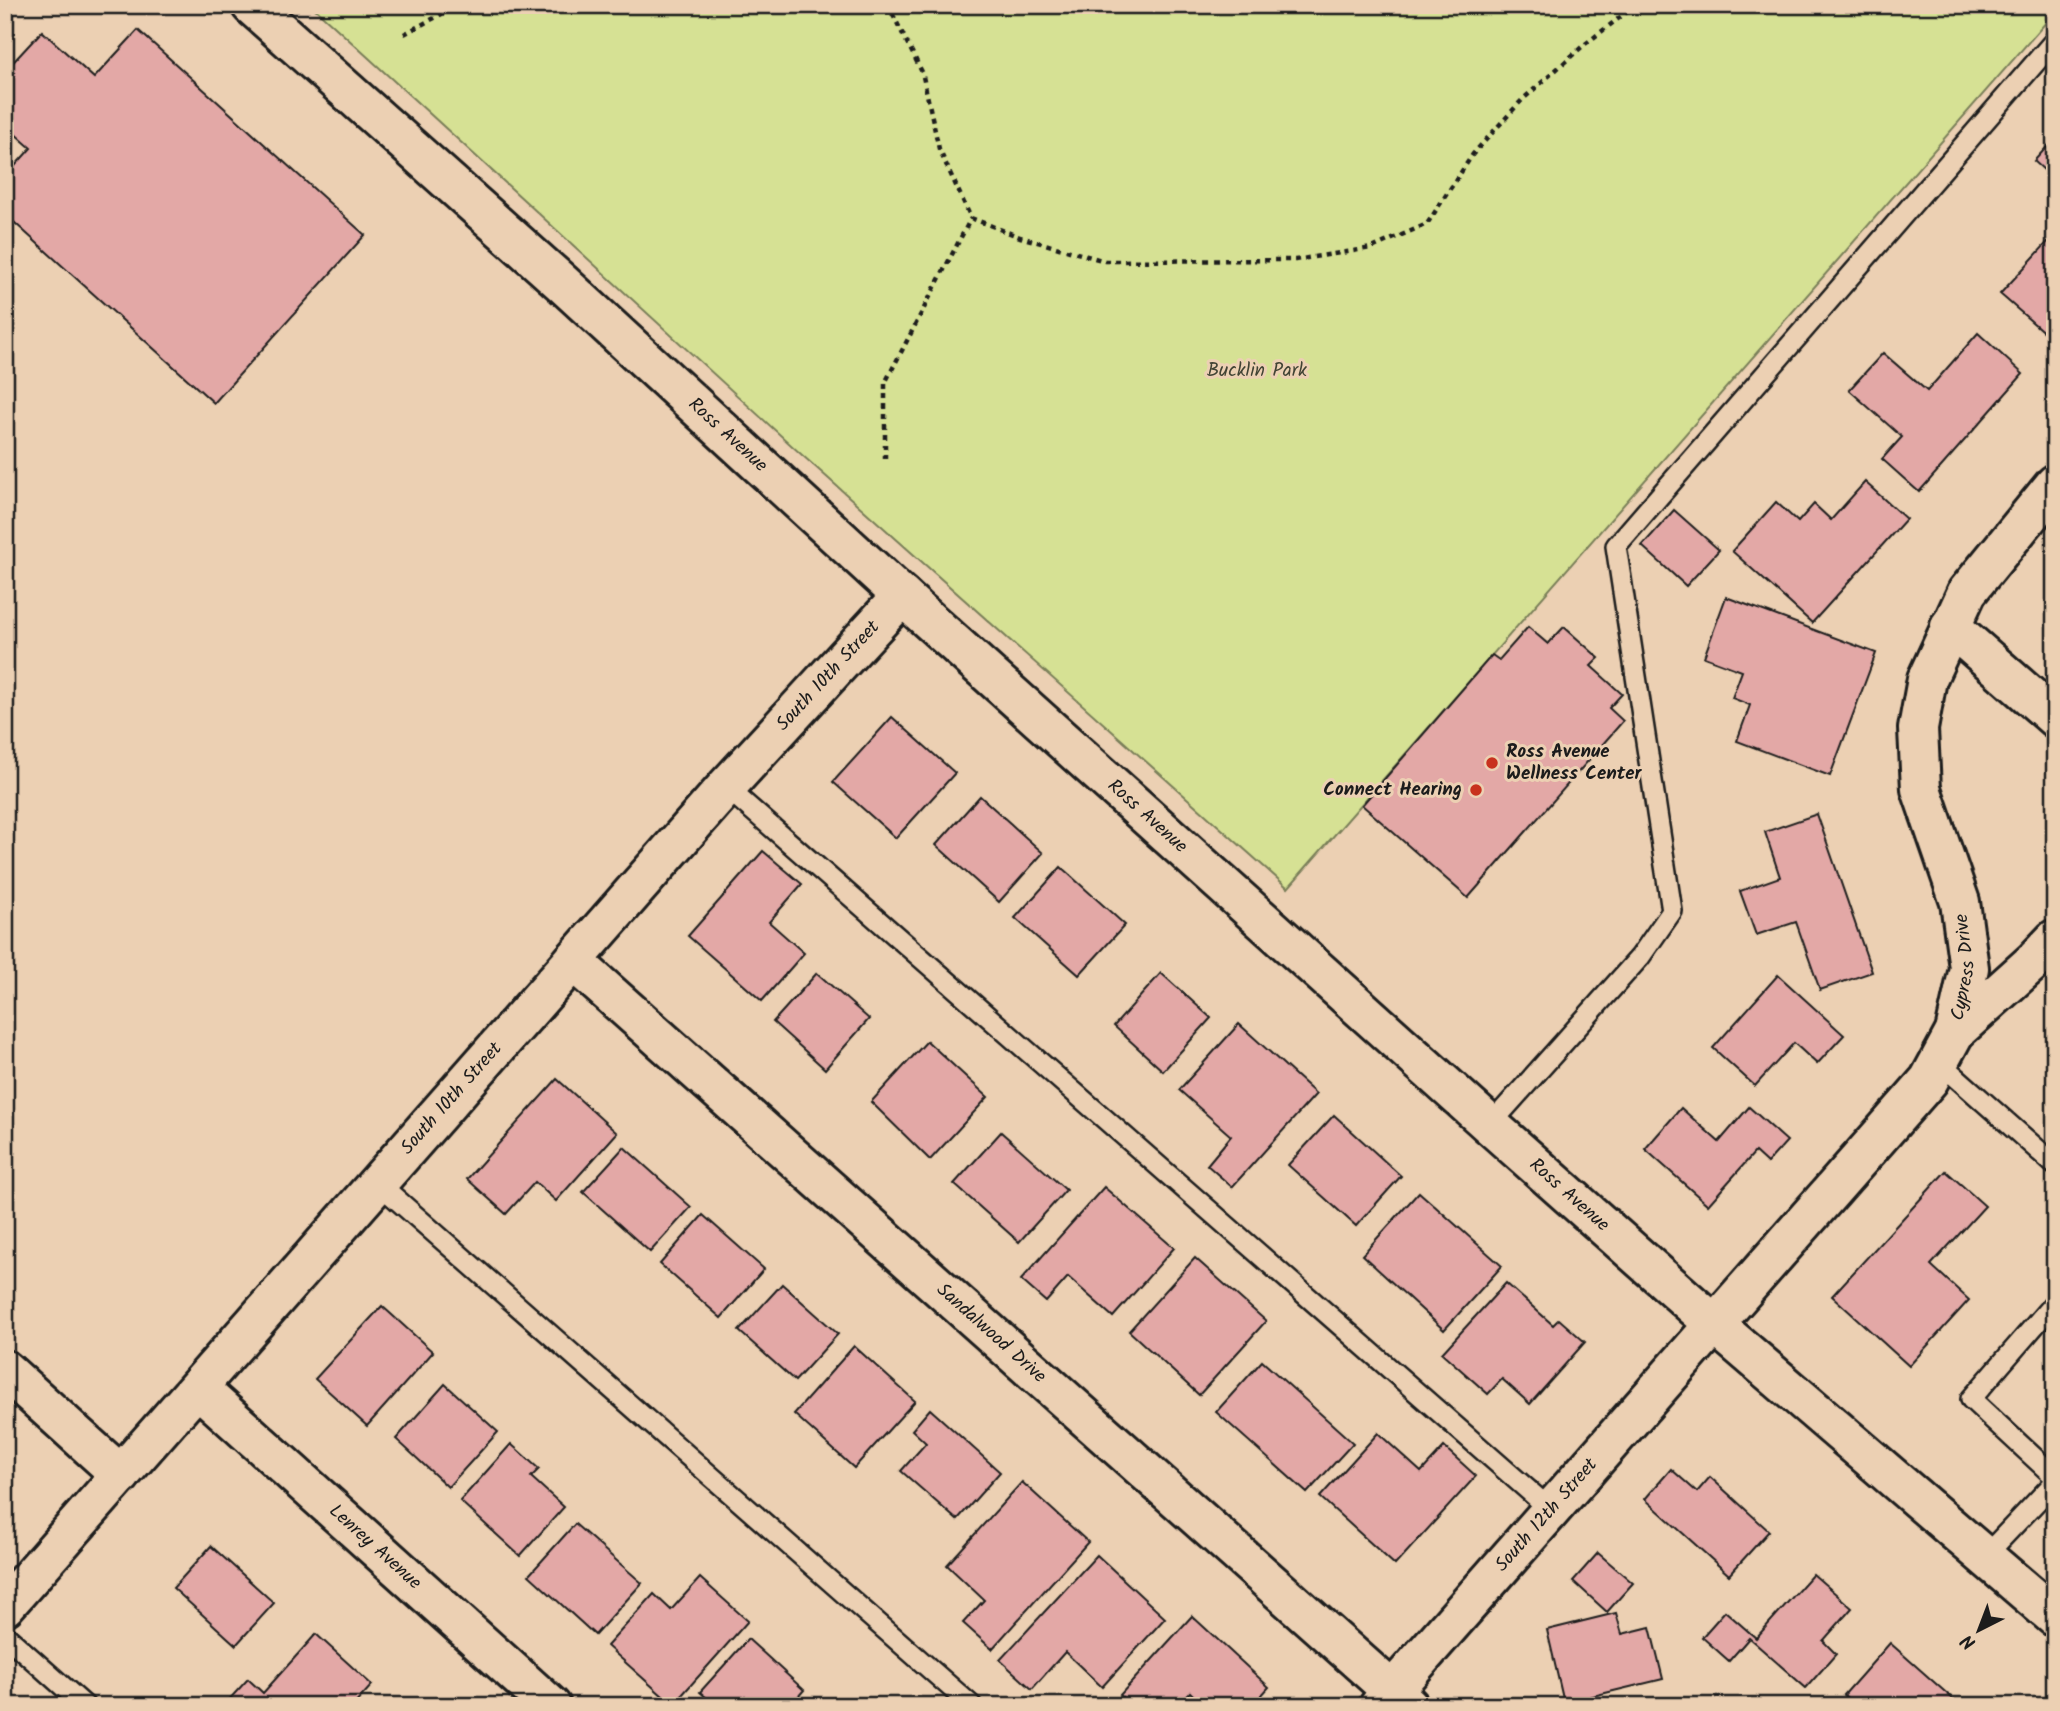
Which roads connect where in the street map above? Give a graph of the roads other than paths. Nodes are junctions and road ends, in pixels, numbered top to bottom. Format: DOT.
graph roads {
  1 [pos="251,5"];
  2 [pos="2055,40"];
  3 [pos="2055,484"];
  4 [pos="902,596"];
  5 [pos="1950,626"];
  6 [pos="2055,718"];
  7 [pos="726,787"];
  8 [pos="2055,939"];
  9 [pos="573,961"];
  10 [pos="1947,1047"];
  11 [pos="1490,1125"];
  12 [pos="2055,1166"];
  13 [pos="378,1183"];
  14 [pos="2055,1302"];
  15 [pos="1714,1324"];
  16 [pos="5,1370"];
  17 [pos="198,1388"];
  18 [pos="121,1475"];
  19 [pos="2055,1479"];
  20 [pos="1551,1510"];
  21 [pos="1986,1555"];
  22 [pos="5,1606"];
  23 [pos="2055,1617"];
  24 [pos="5,1635"];
  25 [pos="1393,1701"];
  26 [pos="85,1706"];
  27 [pos="551,1706"];
  28 [pos="972,1706"];
  1 -- 4 [label="street, Ross Avenue"];
  2 -- 11 [label="lane"];
  3 -- 5 [label="street, Cypress Drive"];
  4 -- 7 [label="street, South 10th Street"];
  4 -- 11 [label="street, Ross Avenue"];
  5 -- 6 [label="street"];
  5 -- 10 [label="street, Cypress Drive"];
  7 -- 9 [label="street, South 10th Street"];
  7 -- 20 [label="lane"];
  8 -- 10 [label="street"];
  9 -- 13 [label="street, South 10th Street"];
  9 -- 25 [label="street, Sandalwood Drive"];
  10 -- 12 [label="lane"];
  10 -- 15 [label="street, Cypress Drive"];
  11 -- 15 [label="street, Ross Avenue"];
  13 -- 17 [label="street, South 10th Street"];
  13 -- 28 [label="lane"];
  14 -- 19 [label="lane"];
  15 -- 20 [label="street, South 12th Street"];
  15 -- 21 [label="street, Ross Avenue"];
  16 -- 18 [label="street"];
  17 -- 18 [label="street, South 10th Street"];
  17 -- 27 [label="street, Lenrey Avenue"];
  18 -- 22 [label="street, South 10th Street"];
  19 -- 21 [label="lane"];
  20 -- 25 [label="street, South 12th Street"];
  21 -- 23 [label="street, Ross Avenue"];
  24 -- 26 [label="lane"];
}
